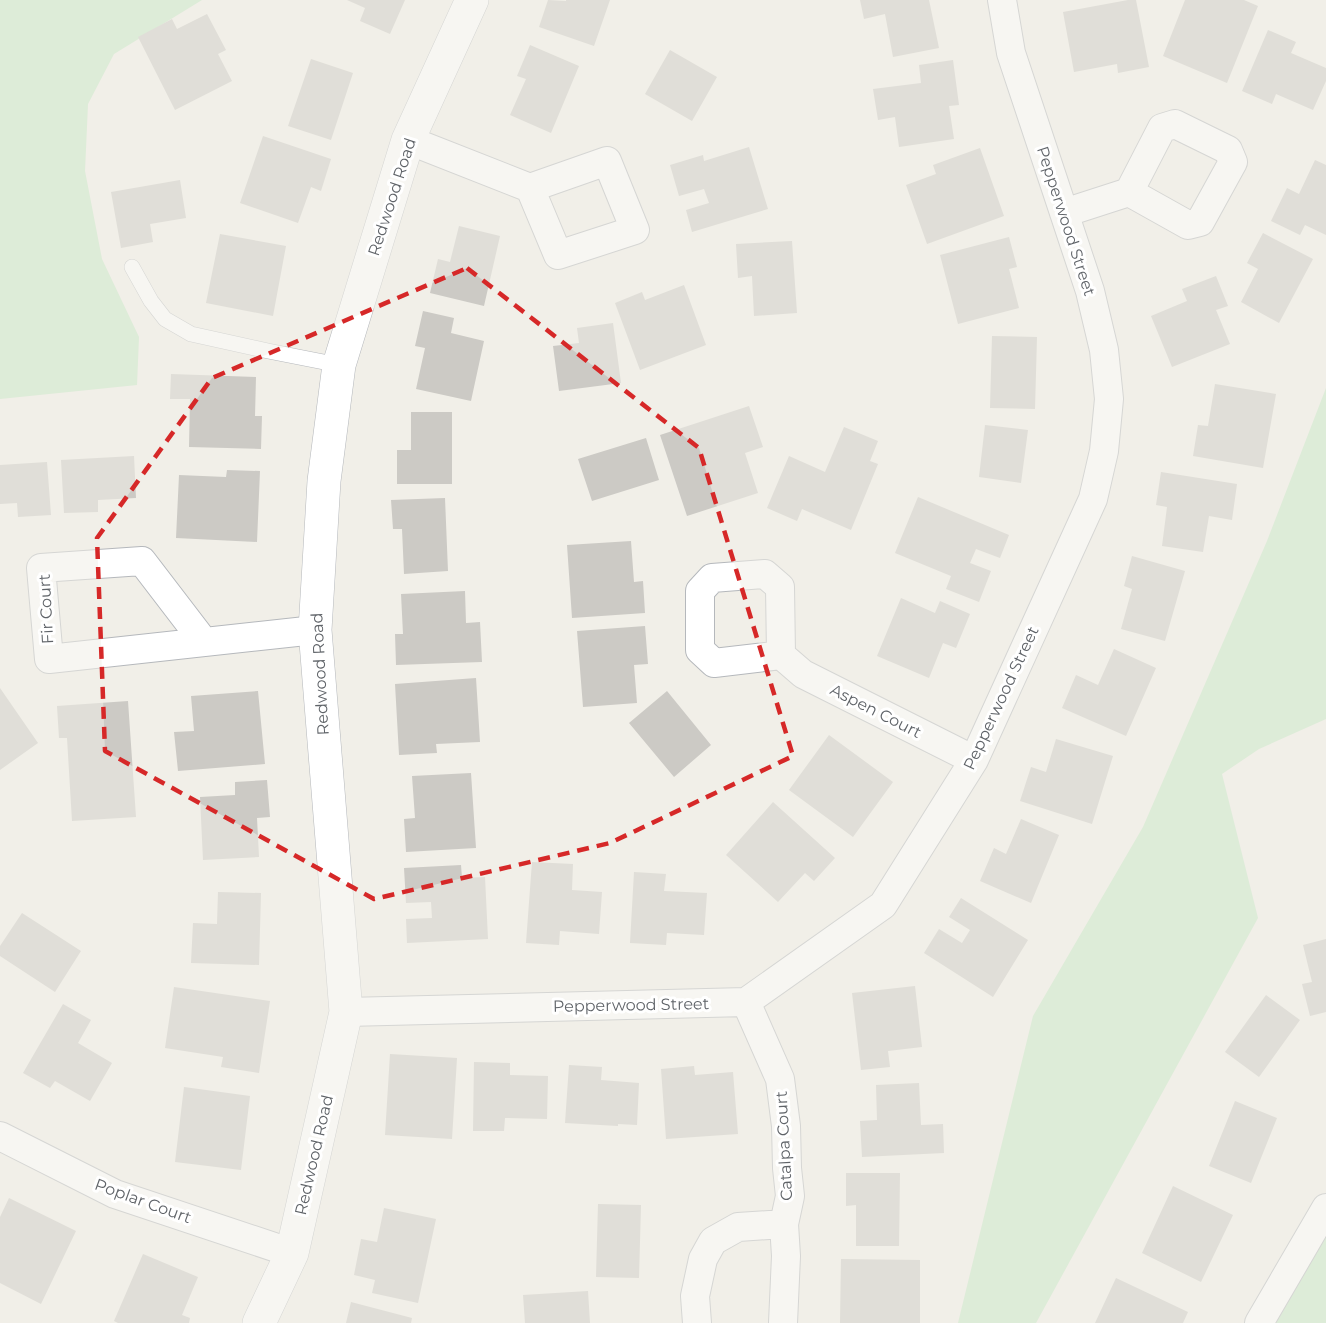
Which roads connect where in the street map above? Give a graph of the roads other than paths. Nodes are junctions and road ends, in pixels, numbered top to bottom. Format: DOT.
graph roads {
  1 [pos="472,0"];
  2 [pos="1002,0"];
  3 [pos="408,140"];
  4 [pos="530,188"];
  5 [pos="1129,192"];
  6 [pos="1064,213"];
  7 [pos="132,267"];
  8 [pos="339,365"];
  9 [pos="315,630"];
  10 [pos="204,642"];
  11 [pos="781,656"];
  12 [pos="974,760"];
  13 [pos="746,1002"];
  14 [pos="346,1012"];
  15 [pos="0,1136"];
  16 [pos="1326,1208"];
  17 [pos="784,1224"];
  18 [pos="292,1253"];
  19 [pos="259,1323"];
  20 [pos="697,1323"];
  21 [pos="783,1323"];
  22 [pos="1259,1323"];
  1 -- 3 [label="street, Redwood Road"];
  2 -- 6 [label="street, Pepperwood Street"];
  3 -- 4 [label="street"];
  3 -- 8 [label="street, Redwood Road"];
  5 -- 6 [label="street"];
  6 -- 12 [label="street, Pepperwood Street"];
  7 -- 8 [label="lane"];
  8 -- 9 [label="street, Redwood Road"];
  9 -- 10 [label="street, Fir Court"];
  9 -- 14 [label="street, Redwood Road"];
  10 -- 10 [label="street, Fir Court"];
  11 -- 12 [label="street, Aspen Court"];
  12 -- 13 [label="street, Pepperwood Street"];
  13 -- 14 [label="street, Pepperwood Street"];
  13 -- 17 [label="street, Catalpa Court"];
  14 -- 18 [label="street, Redwood Road"];
  15 -- 18 [label="street, Poplar Court"];
  16 -- 22 [label="street"];
  17 -- 20 [label="street, Catalpa Court"];
  17 -- 21 [label="street, Catalpa Court"];
  18 -- 19 [label="street, Redwood Road"];
}
